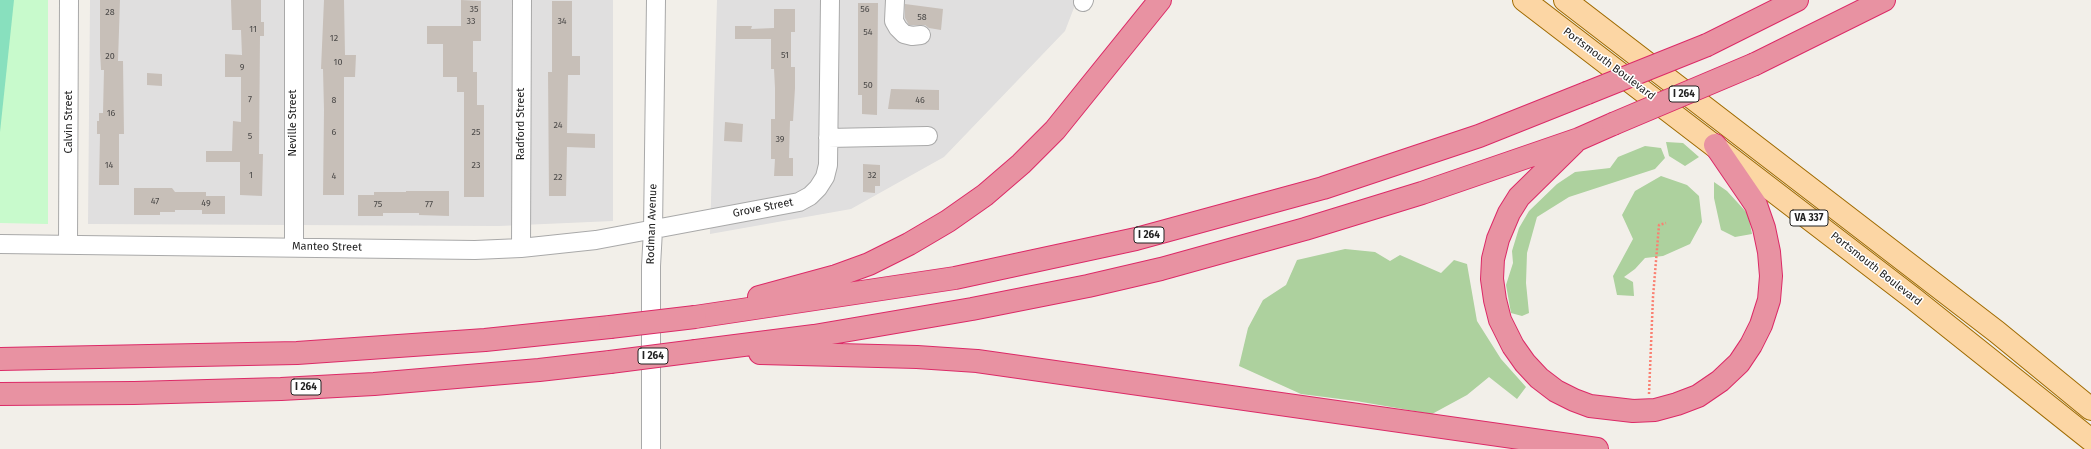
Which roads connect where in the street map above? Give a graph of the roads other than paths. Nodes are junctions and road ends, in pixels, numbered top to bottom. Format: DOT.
graph roads {
  1 [pos="69,0"];
  2 [pos="294,0"];
  3 [pos="522,0"];
  4 [pos="656,0"];
  5 [pos="830,0"];
  6 [pos="895,0"];
  7 [pos="1160,0"];
  8 [pos="1524,0"];
  9 [pos="1565,0"];
  10 [pos="1797,0"];
  11 [pos="1884,0"];
  12 [pos="921,36"];
  13 [pos="928,136"];
  14 [pos="828,138"];
  15 [pos="1580,139"];
  16 [pos="1715,145"];
  17 [pos="653,230"];
  18 [pos="0,244"];
  19 [pos="68,245"];
  20 [pos="294,247"];
  21 [pos="521,248"];
  22 [pos="695,317"];
  23 [pos="696,351"];
  24 [pos="0,359"];
  25 [pos="0,394"];
  26 [pos="2091,409"];
  27 [pos="2091,440"];
  28 [pos="651,449"];
  29 [pos="1597,449"];
  1 -- 19 [label="street, Calvin Street"];
  2 -- 20 [label="street, Neville Street"];
  3 -- 21 [label="street, Radford Street"];
  4 -- 17 [label="street, Rodman Avenue"];
  5 -- 14 [label="street, Grove Street"];
  6 -- 12 [label="street"];
  7 -- 22 [label="highway"];
  8 -- 16 [label="main road, Portsmouth Boulevard / VA 337"];
  9 -- 26 [label="main road, VA 337"];
  10 -- 22 [label="highway, I 264, bridge"];
  11 -- 15 [label="highway, I 264, bridge"];
  13 -- 14 [label="street"];
  14 -- 17 [label="street, Grove Street"];
  15 -- 16 [label="highway"];
  15 -- 23 [label="highway, I 264"];
  16 -- 27 [label="main road, Portsmouth Boulevard / VA 337"];
  17 -- 21 [label="street, Manteo Street"];
  17 -- 28 [label="street, Rodman Avenue"];
  18 -- 19 [label="street, Manteo Street"];
  19 -- 20 [label="street, Manteo Street"];
  20 -- 21 [label="street, Manteo Street"];
  22 -- 24 [label="highway, I 264, bridge"];
  23 -- 25 [label="highway, I 264, bridge"];
  23 -- 29 [label="highway"];
}
